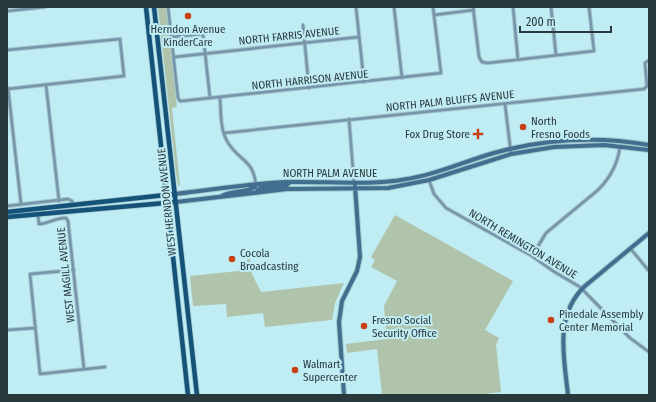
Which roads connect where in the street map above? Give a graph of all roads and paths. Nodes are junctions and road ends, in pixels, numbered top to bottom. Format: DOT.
graph roads {
  1 [pos="40,7"];
  2 [pos="46,7"];
  3 [pos="146,7"];
  4 [pos="154,7"];
  5 [pos="168,7"];
  6 [pos="356,7"];
  7 [pos="394,7"];
  8 [pos="434,7"];
  9 [pos="513,7"];
  10 [pos="551,7"];
  11 [pos="589,7"];
  12 [pos="474,9"];
  13 [pos="7,11"];
  14 [pos="434,15"];
  15 [pos="303,25"];
  16 [pos="172,37"];
  17 [pos="359,37"];
  18 [pos="305,43"];
  19 [pos="7,50"];
  20 [pos="206,53"];
  21 [pos="556,55"];
  22 [pos="174,57"];
  23 [pos="518,60"];
  24 [pos="649,60"];
  25 [pos="402,78"];
  26 [pos="364,82"];
  27 [pos="46,85"];
  28 [pos="7,88"];
  29 [pos="309,88"];
  30 [pos="220,97"];
  31 [pos="210,98"];
  32 [pos="505,104"];
  33 [pos="349,120"];
  34 [pos="224,133"];
  35 [pos="622,141"];
  36 [pos="632,142"];
  37 [pos="649,145"];
  38 [pos="580,146"];
  39 [pos="620,146"];
  40 [pos="510,149"];
  41 [pos="649,150"];
  42 [pos="511,154"];
  43 [pos="466,162"];
  44 [pos="429,180"];
  45 [pos="291,182"];
  46 [pos="354,183"];
  47 [pos="256,185"];
  48 [pos="355,188"];
  49 [pos="255,193"];
  50 [pos="175,194"];
  51 [pos="167,195"];
  52 [pos="220,197"];
  53 [pos="59,201"];
  54 [pos="168,202"];
  55 [pos="176,202"];
  56 [pos="21,204"];
  57 [pos="83,204"];
  58 [pos="72,205"];
  59 [pos="7,206"];
  60 [pos="7,212"];
  61 [pos="38,214"];
  62 [pos="7,217"];
  63 [pos="649,233"];
  64 [pos="630,248"];
  65 [pos="532,256"];
  66 [pos="74,270"];
  67 [pos="649,271"];
  68 [pos="582,289"];
  69 [pos="35,328"];
  70 [pos="7,330"];
  71 [pos="649,352"];
  72 [pos="105,366"];
  73 [pos="84,369"];
  74 [pos="188,395"];
  75 [pos="197,395"];
  76 [pos="344,395"];
  77 [pos="568,395"];
  1 -- 2 [label="street"];
  1 -- 13 [label="street"];
  3 -- 51 [label="main road, WEST HERNDON AVENUE"];
  4 -- 50 [label="main road, WEST HERNDON AVENUE"];
  5 -- 16 [label="street"];
  6 -- 17 [label="street"];
  7 -- 25 [label="street"];
  8 -- 14 [label="street"];
  9 -- 23 [label="street"];
  10 -- 21 [label="street"];
  11 -- 21 [label="street"];
  12 -- 14 [label="street"];
  12 -- 23 [label="street"];
  14 -- 25 [label="street, NORTH HARRISON AVENUE"];
  15 -- 18 [label="street"];
  16 -- 20 [label="street"];
  16 -- 22 [label="street"];
  17 -- 18 [label="street, NORTH FARRIS AVENUE"];
  17 -- 26 [label="street"];
  18 -- 20 [label="street, NORTH FARRIS AVENUE"];
  18 -- 29 [label="street"];
  19 -- 27 [label="street"];
  20 -- 22 [label="street, NORTH FARRIS AVENUE"];
  20 -- 31 [label="street"];
  21 -- 23 [label="street"];
  22 -- 31 [label="street, NORTH HARRISON AVENUE"];
  24 -- 32 [label="street, NORTH PALM BLUFFS AVENUE"];
  25 -- 26 [label="street, NORTH HARRISON AVENUE"];
  26 -- 29 [label="street, NORTH HARRISON AVENUE"];
  27 -- 28 [label="street"];
  27 -- 53 [label="street"];
  28 -- 56 [label="street"];
  29 -- 30 [label="street, NORTH HARRISON AVENUE"];
  30 -- 31 [label="street, NORTH HARRISON AVENUE"];
  30 -- 34 [label="street"];
  32 -- 33 [label="street, NORTH PALM BLUFFS AVENUE"];
  32 -- 40 [label="street"];
  33 -- 34 [label="street, NORTH PALM BLUFFS AVENUE"];
  33 -- 46 [label="street"];
  34 -- 47 [label="street"];
  35 -- 36 [label="main road, NORTH PALM AVENUE"];
  35 -- 38 [label="main road"];
  35 -- 40 [label="main road, NORTH PALM AVENUE"];
  36 -- 37 [label="main road, NORTH PALM AVENUE"];
  36 -- 39 [label="main road"];
  38 -- 39 [label="main road, NORTH PALM AVENUE"];
  38 -- 42 [label="main road, NORTH PALM AVENUE"];
  39 -- 41 [label="main road, NORTH PALM AVENUE"];
  39 -- 65 [label="street"];
  40 -- 42 [label="street"];
  40 -- 43 [label="main road, NORTH PALM AVENUE"];
  42 -- 44 [label="main road, NORTH PALM AVENUE"];
  43 -- 44 [label="main road"];
  43 -- 46 [label="main road, NORTH PALM AVENUE"];
  44 -- 48 [label="main road, NORTH PALM AVENUE"];
  44 -- 65 [label="street, NORTH REMINGTON AVENUE"];
  45 -- 46 [label="main road, NORTH PALM AVENUE"];
  45 -- 47 [label="main road, NORTH PALM AVENUE"];
  45 -- 49 [label="main road"];
  46 -- 48 [label="main road"];
  47 -- 50 [label="main road, NORTH PALM AVENUE"];
  47 -- 52 [label="main road"];
  48 -- 49 [label="main road, NORTH PALM AVENUE"];
  48 -- 76 [label="main road"];
  49 -- 52 [label="main road, NORTH PALM AVENUE"];
  50 -- 51 [label="main road, NORTH PALM AVENUE"];
  50 -- 55 [label="main road, WEST HERNDON AVENUE"];
  51 -- 54 [label="main road, WEST HERNDON AVENUE"];
  51 -- 57 [label="main road, NORTH PALM AVENUE"];
  52 -- 55 [label="main road, NORTH PALM AVENUE"];
  53 -- 56 [label="street"];
  53 -- 58 [label="street"];
  54 -- 55 [label="main road, NORTH PALM AVENUE"];
  54 -- 61 [label="main road, NORTH PALM AVENUE"];
  54 -- 74 [label="main road, WEST HERNDON AVENUE"];
  55 -- 75 [label="main road, WEST HERNDON AVENUE"];
  56 -- 59 [label="street"];
  57 -- 58 [label="main road, NORTH PALM AVENUE"];
  57 -- 61 [label="main road"];
  58 -- 60 [label="main road, NORTH PALM AVENUE"];
  61 -- 62 [label="main road, NORTH PALM AVENUE"];
  61 -- 66 [label="street, WEST MAGILL AVENUE"];
  63 -- 64 [label="main road"];
  64 -- 67 [label="street"];
  64 -- 68 [label="main road"];
  65 -- 68 [label="street, NORTH REMINGTON AVENUE"];
  66 -- 69 [label="street"];
  66 -- 73 [label="street, WEST MAGILL AVENUE"];
  68 -- 71 [label="street, NORTH REMINGTON AVENUE"];
  68 -- 77 [label="main road"];
  69 -- 70 [label="street"];
  69 -- 73 [label="street"];
  72 -- 73 [label="street"];
}
